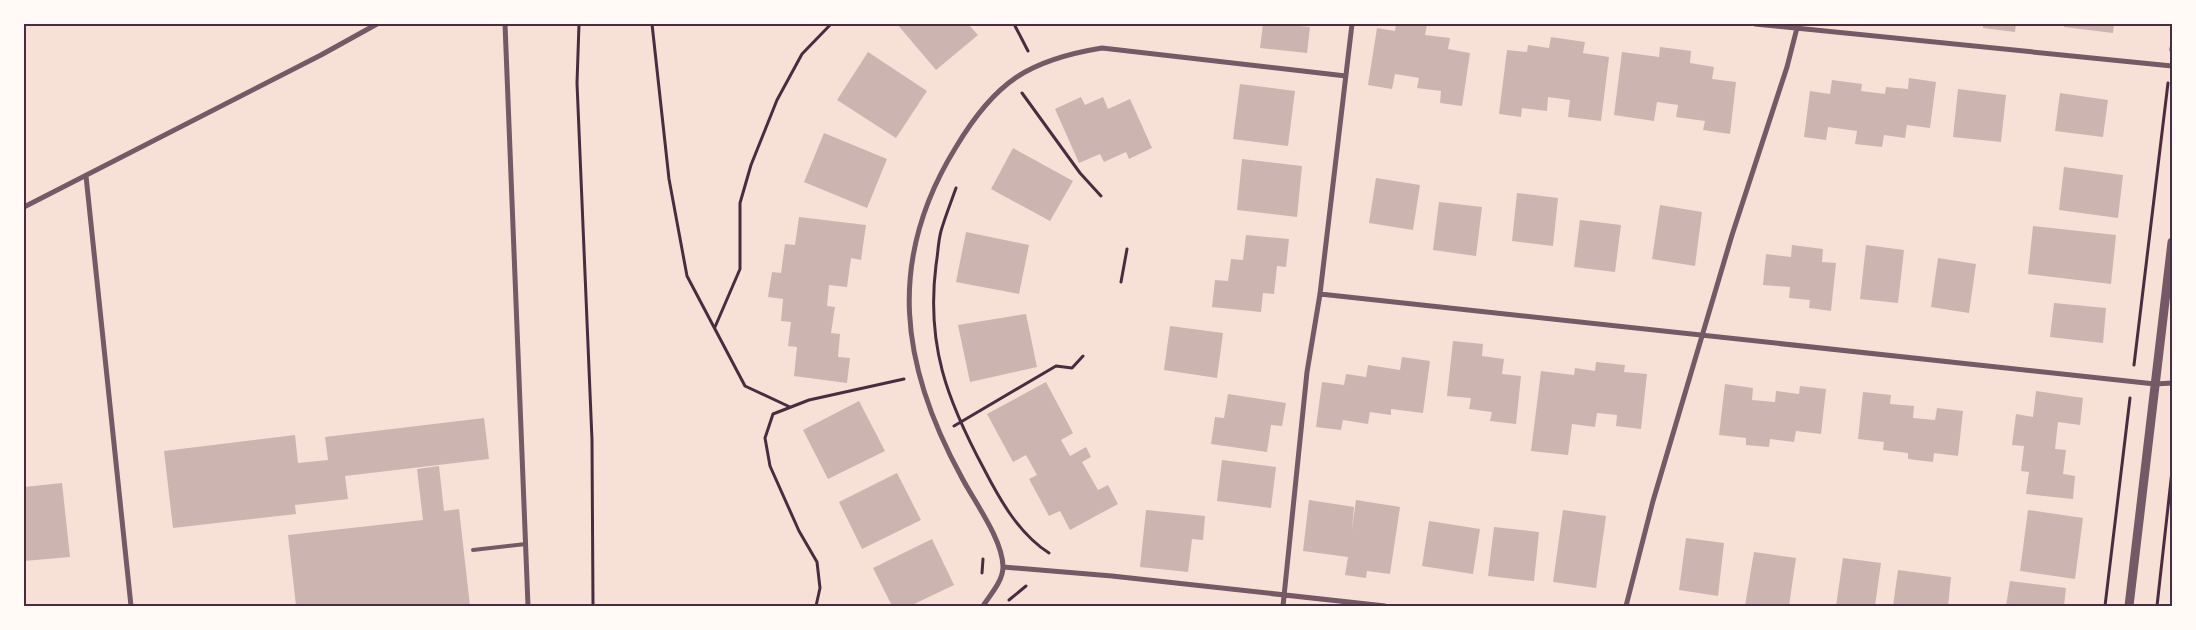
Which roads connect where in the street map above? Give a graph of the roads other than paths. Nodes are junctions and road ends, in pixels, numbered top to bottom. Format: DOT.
graph roads {
  1 [pos="377,24"];
  2 [pos="505,24"];
  3 [pos="1352,24"];
  4 [pos="1755,24"];
  5 [pos="1798,26"];
  6 [pos="2171,66"];
  7 [pos="1346,76"];
  8 [pos="86,176"];
  9 [pos="24,207"];
  10 [pos="2172,242"];
  11 [pos="1320,294"];
  12 [pos="1704,334"];
  13 [pos="2172,383"];
  14 [pos="2154,384"];
  15 [pos="526,544"];
  16 [pos="473,550"];
  17 [pos="1003,567"];
  18 [pos="1284,596"];
  19 [pos="131,606"];
  20 [pos="528,606"];
  21 [pos="983,606"];
  22 [pos="1283,606"];
  23 [pos="1384,606"];
  24 [pos="1626,606"];
  25 [pos="2129,606"];
  1 -- 8 [label="street"];
  2 -- 15 [label="street"];
  3 -- 7 [label="street"];
  4 -- 5 [label="street"];
  5 -- 6 [label="street"];
  5 -- 12 [label="street"];
  7 -- 11 [label="street"];
  7 -- 17 [label="street"];
  8 -- 9 [label="street"];
  8 -- 19 [label="street"];
  10 -- 14 [label="street"];
  11 -- 12 [label="street"];
  11 -- 18 [label="street"];
  12 -- 14 [label="street"];
  12 -- 24 [label="street"];
  13 -- 14 [label="street"];
  14 -- 25 [label="street"];
  15 -- 16 [label="lane"];
  15 -- 20 [label="street"];
  17 -- 18 [label="street"];
  17 -- 21 [label="street"];
  18 -- 22 [label="street"];
  18 -- 23 [label="street"];
}
